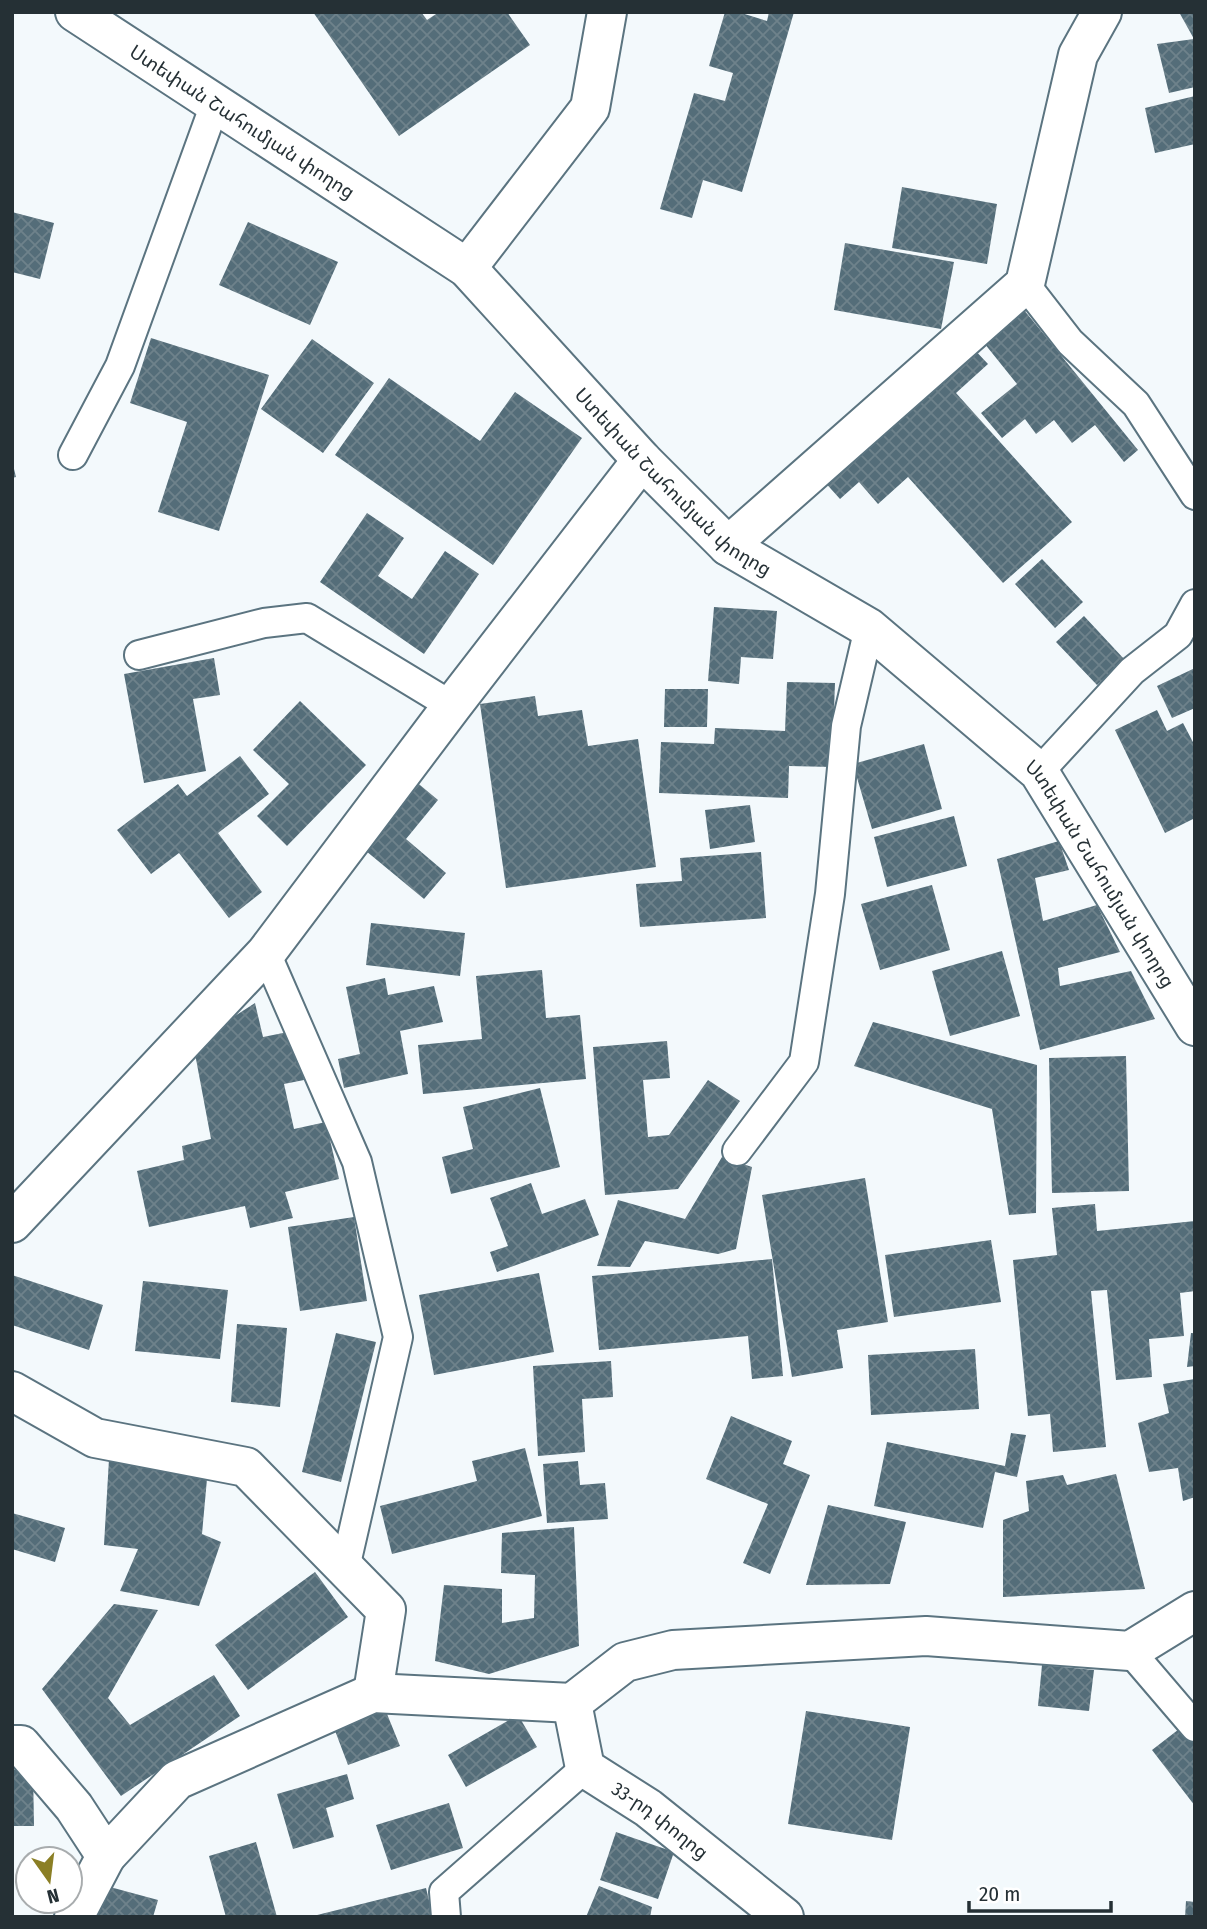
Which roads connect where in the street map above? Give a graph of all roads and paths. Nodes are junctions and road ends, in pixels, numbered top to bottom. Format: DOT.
graph roads {
  1 [pos="75,12"];
  2 [pos="607,12"];
  3 [pos="1102,12"];
  4 [pos="215,104"];
  5 [pos="467,268"];
  6 [pos="1026,284"];
  7 [pos="73,455"];
  8 [pos="642,460"];
  9 [pos="1195,495"];
  10 [pos="728,546"];
  11 [pos="1195,604"];
  12 [pos="869,628"];
  13 [pos="139,655"];
  14 [pos="452,706"];
  15 [pos="1039,772"];
  16 [pos="266,953"];
  17 [pos="1195,1026"];
  18 [pos="737,1151"];
  19 [pos="12,1223"];
  20 [pos="12,1391"];
  21 [pos="345,1568"];
  22 [pos="1195,1611"];
  23 [pos="1130,1651"];
  24 [pos="373,1693"];
  25 [pos="572,1703"];
  26 [pos="1195,1727"];
  27 [pos="17,1745"];
  28 [pos="585,1768"];
  29 [pos="106,1856"];
  30 [pos="74,1917"];
  31 [pos="446,1917"];
  32 [pos="784,1917"];
  1 -- 4 [label="street, Ստեփան Շահումյան փողոց"];
  2 -- 5 [label="street"];
  3 -- 6 [label="street"];
  4 -- 5 [label="street, Ստեփան Շահումյան փողոց"];
  4 -- 7 [label="lane"];
  5 -- 8 [label="street, Ստեփան Շահումյան փողոց"];
  6 -- 9 [label="lane"];
  6 -- 10 [label="street"];
  8 -- 10 [label="street, Ստեփան Շահումյան փողոց"];
  8 -- 14 [label="street"];
  10 -- 12 [label="street, Ստեփան Շահումյան փողոց"];
  11 -- 15 [label="lane"];
  12 -- 15 [label="street, Ստեփան Շահումյան փողոց"];
  12 -- 18 [label="lane"];
  13 -- 14 [label="lane"];
  14 -- 16 [label="street"];
  15 -- 17 [label="street, Ստեփան Շահումյան փողոց"];
  16 -- 19 [label="street"];
  16 -- 21 [label="lane"];
  20 -- 21 [label="street"];
  21 -- 24 [label="street"];
  22 -- 23 [label="street"];
  23 -- 25 [label="street"];
  23 -- 26 [label="lane"];
  24 -- 25 [label="street"];
  24 -- 29 [label="street"];
  25 -- 28 [label="street"];
  27 -- 29 [label="street"];
  28 -- 31 [label="lane"];
  28 -- 32 [label="street, 33-րդ փողոց"];
  29 -- 30 [label="street"];
}
